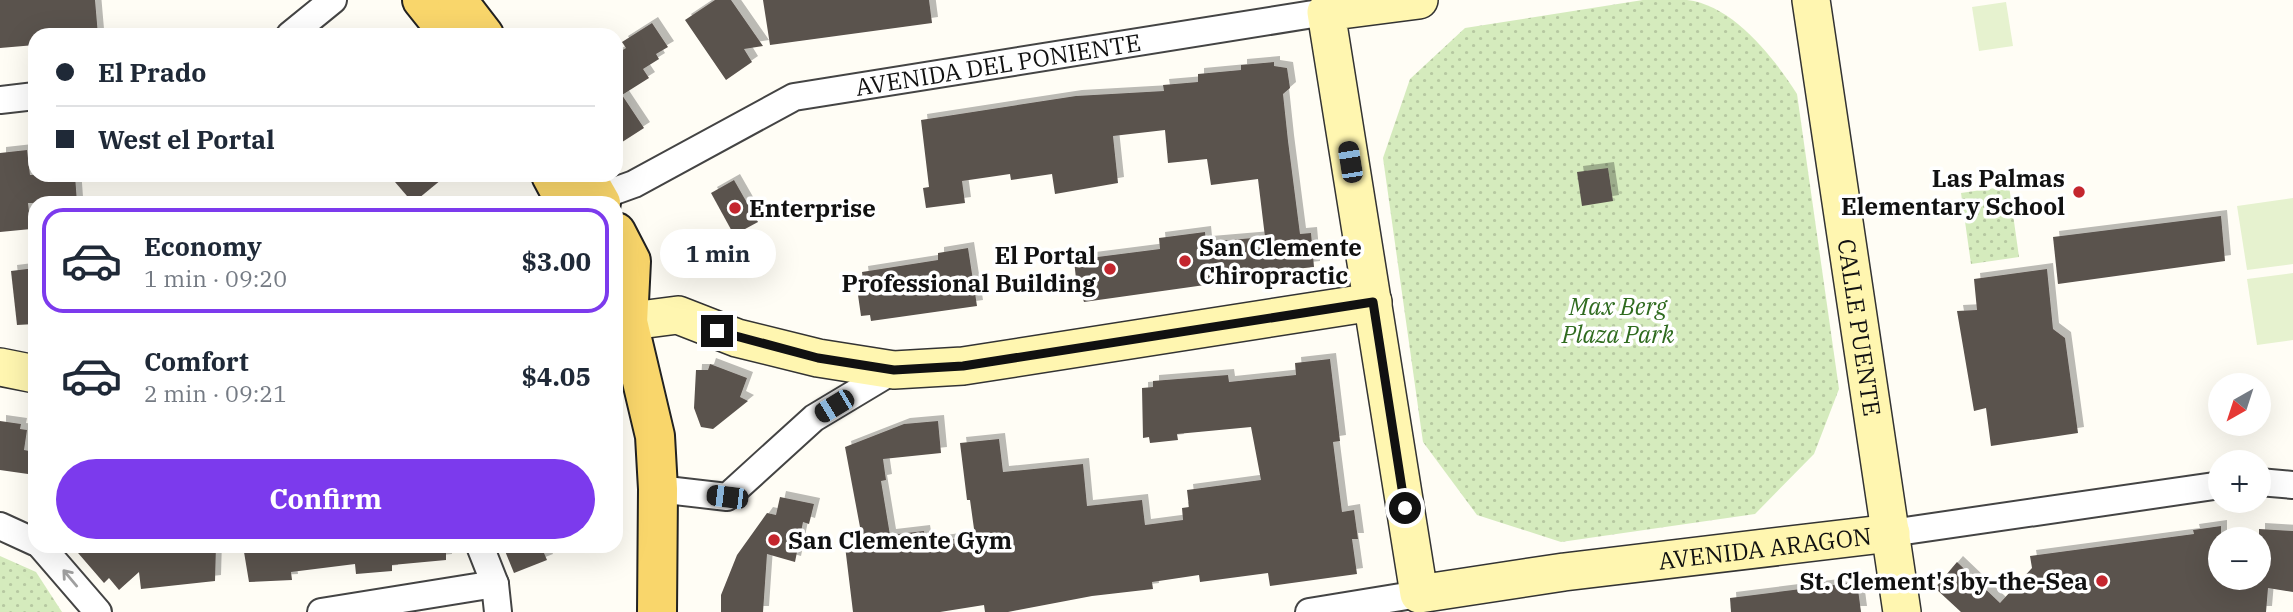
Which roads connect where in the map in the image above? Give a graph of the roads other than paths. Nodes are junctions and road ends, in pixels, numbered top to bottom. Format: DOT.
graph roads {
  1 [pos="333,0"];
  2 [pos="422,0"];
  3 [pos="457,0"];
  4 [pos="1419,0"];
  5 [pos="1811,0"];
  6 [pos="1326,12"];
  7 [pos="299,28"];
  8 [pos="444,28"];
  9 [pos="479,28"];
  10 [pos="28,97"];
  11 [pos="0,100"];
  12 [pos="564,182"];
  13 [pos="588,195"];
  14 [pos="623,246"];
  15 [pos="623,301"];
  16 [pos="1373,302"];
  17 [pos="623,316"];
  18 [pos="623,326"];
  19 [pos="0,367"];
  20 [pos="894,370"];
  21 [pos="28,373"];
  22 [pos="2271,483"];
  23 [pos="2293,485"];
  24 [pos="2208,487"];
  25 [pos="659,489"];
  26 [pos="0,526"];
  27 [pos="1891,533"];
  28 [pos="28,539"];
  29 [pos="47,553"];
  30 [pos="483,553"];
  31 [pos="495,583"];
  32 [pos="1419,594"];
  33 [pos="98,612"];
  34 [pos="321,612"];
  35 [pos="498,612"];
  36 [pos="657,612"];
  37 [pos="1309,612"];
  38 [pos="1902,612"];
  1 -- 7 [label="street"];
  2 -- 8 [label="main road"];
  3 -- 9 [label="main road"];
  4 -- 6 [label="street, AVENIDA DEL PONIENTE"];
  5 -- 27 [label="street, CALLE PUENTE"];
  6 -- 13 [label="street, AVENIDA DEL PONIENTE"];
  6 -- 16 [label="street"];
  10 -- 11 [label="street"];
  12 -- 13 [label="main road"];
  14 -- 15 [label="main road"];
  16 -- 20 [label="street"];
  16 -- 32 [label="street"];
  17 -- 20 [label="street"];
  18 -- 25 [label="main road"];
  19 -- 21 [label="street"];
  20 -- 25 [label="street"];
  22 -- 23 [label="street"];
  24 -- 27 [label="street, AVENIDA ARAGON"];
  25 -- 36 [label="main road"];
  26 -- 28 [label="street"];
  27 -- 32 [label="street, AVENIDA ARAGON"];
  27 -- 38 [label="street, CALLE PUENTE"];
  33 -- 29 [label="street, one-way"];
  30 -- 31 [label="street"];
  31 -- 34 [label="street"];
  31 -- 35 [label="street"];
  32 -- 37 [label="street, AVENIDA ARAGON"];
}
